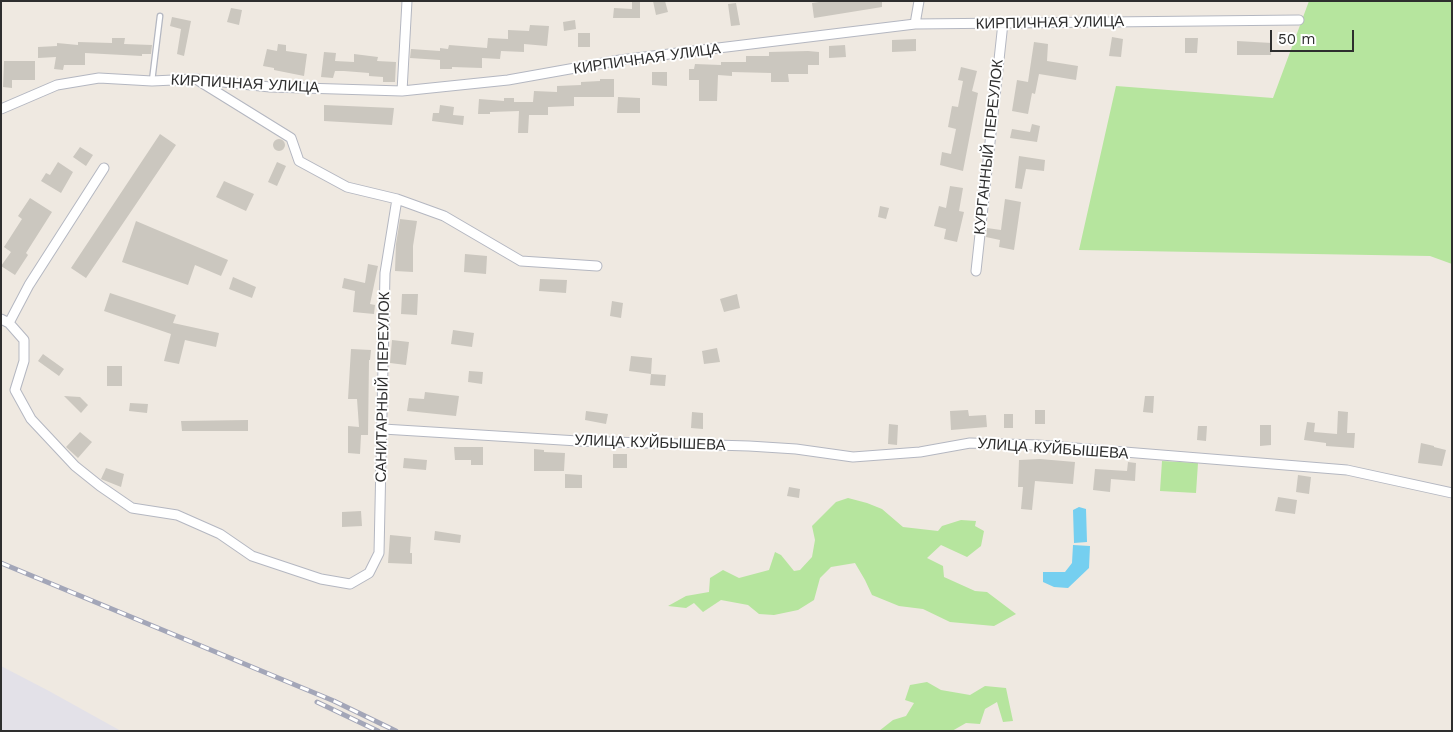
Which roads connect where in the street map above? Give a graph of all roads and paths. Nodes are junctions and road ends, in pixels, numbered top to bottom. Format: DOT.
graph roads {
  1 [pos="407,1"];
  2 [pos="919,1"];
  3 [pos="160,16"];
  4 [pos="1299,20"];
  5 [pos="1002,23"];
  6 [pos="915,24"];
  7 [pos="195,79"];
  8 [pos="152,81"];
  9 [pos="402,92"];
  10 [pos="1,109"];
  11 [pos="104,168"];
  12 [pos="397,199"];
  13 [pos="597,266"];
  14 [pos="976,271"];
  15 [pos="5,321"];
  16 [pos="383,429"];
  17 [pos="1452,493"];
  1 -- 9 [label="street"];
  2 -- 6 [label="street"];
  3 -- 8 [label="lane"];
  4 -- 5 [label="street, КИРПИЧНАЯ УЛИЦА"];
  5 -- 6 [label="street, КИРПИЧНАЯ УЛИЦА"];
  5 -- 14 [label="street, КУРГАННЫЙ ПЕРЕУЛОК"];
  6 -- 9 [label="street, КИРПИЧНАЯ УЛИЦА"];
  7 -- 8 [label="street, КИРПИЧНАЯ УЛИЦА"];
  7 -- 9 [label="street, КИРПИЧНАЯ УЛИЦА"];
  7 -- 12 [label="street"];
  8 -- 10 [label="street, КИРПИЧНАЯ УЛИЦА"];
  11 -- 15 [label="street"];
  12 -- 13 [label="street"];
  12 -- 16 [label="street, САНИТАРНЫЙ ПЕРЕУЛОК"];
  15 -- 16 [label="street, САНИТАРНЫЙ ПЕРЕУЛОК"];
  16 -- 17 [label="street, УЛИЦА КУЙБЫШЕВА"];
}
